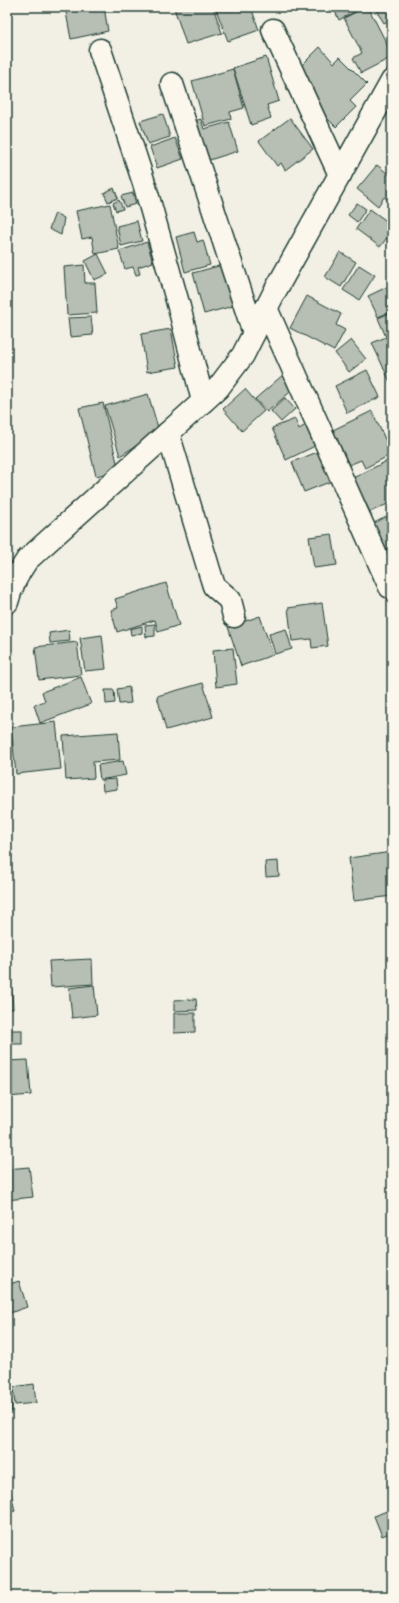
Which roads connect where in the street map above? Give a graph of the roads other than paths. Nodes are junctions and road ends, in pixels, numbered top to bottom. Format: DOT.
graph roads {
  1 [pos="273,30"];
  2 [pos="100,50"];
  3 [pos="392,81"];
  4 [pos="172,84"];
  5 [pos="340,174"];
  6 [pos="266,308"];
  7 [pos="254,333"];
  8 [pos="203,401"];
  9 [pos="168,433"];
  10 [pos="390,587"];
  11 [pos="7,602"];
  12 [pos="234,616"];
  1 -- 5 [label="street"];
  2 -- 8 [label="street"];
  3 -- 5 [label="street"];
  4 -- 7 [label="street"];
  5 -- 6 [label="street"];
  6 -- 7 [label="street"];
  6 -- 10 [label="street"];
  7 -- 8 [label="street"];
  8 -- 9 [label="street"];
  9 -- 11 [label="street"];
  9 -- 12 [label="street"];
}
